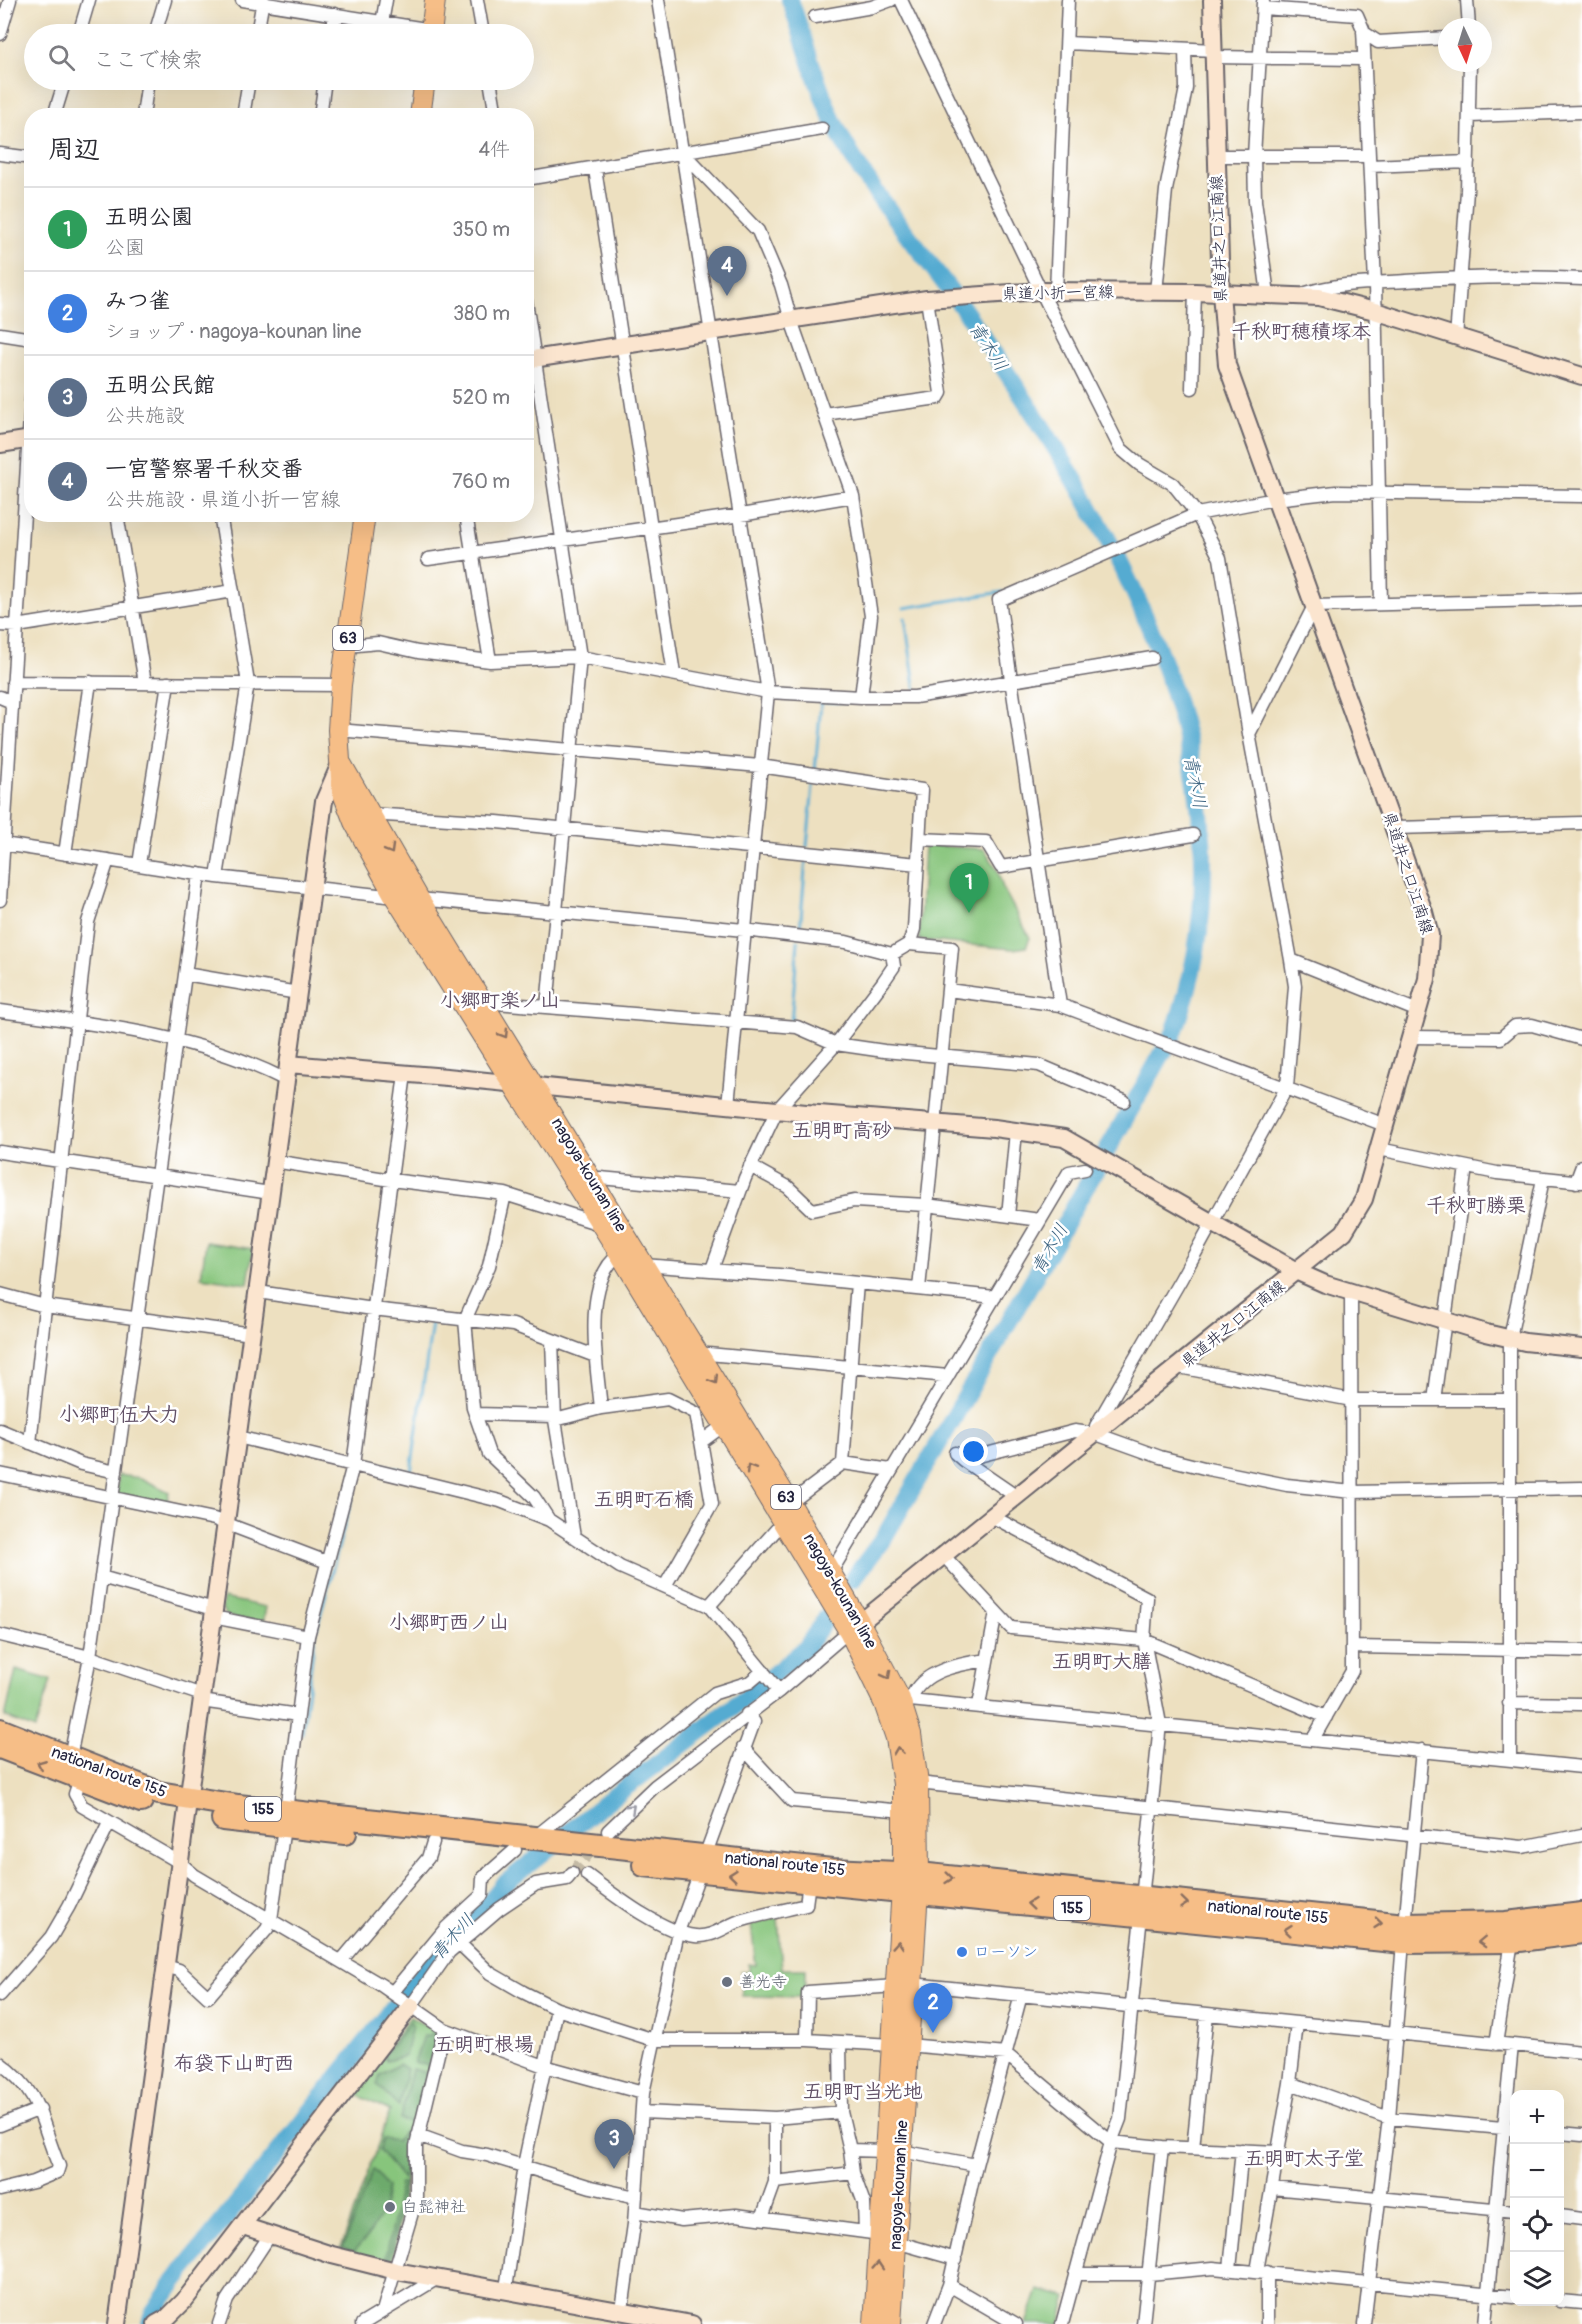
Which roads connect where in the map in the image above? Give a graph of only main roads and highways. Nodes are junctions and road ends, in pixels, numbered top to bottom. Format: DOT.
graph roads {
  1 [pos="435,0"];
  2 [pos="432,24"];
  3 [pos="424,90"];
  4 [pos="421,108"];
  5 [pos="364,522"];
  6 [pos="341,762"];
  7 [pos="854,1627"];
  8 [pos="0,1730"];
  9 [pos="0,1747"];
  10 [pos="187,1806"];
  11 [pos="285,1819"];
  12 [pos="527,1844"];
  13 [pos="703,1864"];
  14 [pos="911,1882"];
  15 [pos="1582,1914"];
  16 [pos="1582,1932"];
  17 [pos="1404,1934"];
  18 [pos="880,2236"];
  19 [pos="874,2324"];
  20 [pos="891,2324"];
  1 -- 2 [label="main road"];
  3 -- 4 [label="main road"];
  5 -- 6 [label="main road, nagoya-kounan line / 63"];
  6 -- 7 [label="main road, nagoya-kounan line / 63, one-way"];
  7 -- 6 [label="main road, nagoya-kounan line / 63, one-way"];
  14 -- 7 [label="main road, nagoya-kounan line / 63, one-way"];
  7 -- 14 [label="main road, nagoya-kounan line / 63, one-way"];
  8 -- 10 [label="highway, national route 155 / 155"];
  10 -- 9 [label="highway, national route 155 / 155, one-way"];
  10 -- 11 [label="highway, national route 155 / 155"];
  11 -- 12 [label="highway, national route 155 / 155"];
  11 -- 12 [label="highway, national route 155 / 155"];
  12 -- 13 [label="highway, national route 155 / 155"];
  13 -- 14 [label="highway, national route 155 / 155"];
  14 -- 13 [label="highway, national route 155 / 155, one-way"];
  14 -- 17 [label="highway, national route 155 / 155"];
  14 -- 18 [label="main road, nagoya-kounan line / 63"];
  15 -- 17 [label="highway, national route 155 / 155"];
  16 -- 17 [label="highway, national route 155 / 155, one-way"];
  19 -- 18 [label="main road, nagoya-kounan line / 63, one-way"];
  18 -- 20 [label="main road, nagoya-kounan line / 63"];
}
